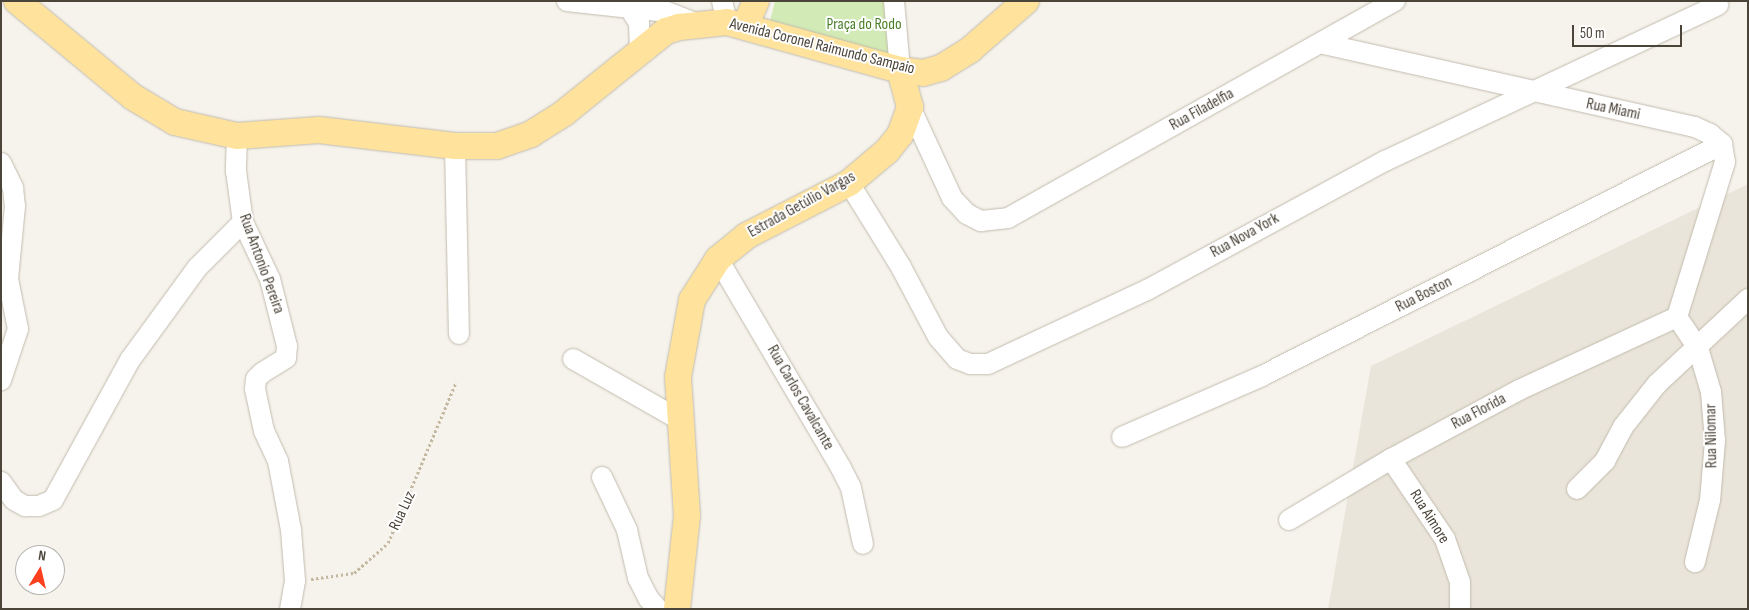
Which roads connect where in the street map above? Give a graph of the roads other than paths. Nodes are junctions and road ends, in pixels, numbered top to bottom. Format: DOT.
graph roads {
  1 [pos="17,1"];
  2 [pos="567,1"];
  3 [pos="756,1"];
  4 [pos="894,1"];
  5 [pos="1026,1"];
  6 [pos="1395,1"];
  7 [pos="1718,5"];
  8 [pos="629,7"];
  9 [pos="731,16"];
  10 [pos="694,23"];
  11 [pos="1324,44"];
  12 [pos="640,51"];
  13 [pos="900,70"];
  14 [pos="1532,92"];
  15 [pos="910,107"];
  16 [pos="237,136"];
  17 [pos="1722,144"];
  18 [pos="455,146"];
  19 [pos="1,163"];
  20 [pos="849,183"];
  21 [pos="243,222"];
  22 [pos="718,259"];
  23 [pos="5,277"];
  24 [pos="1748,299"];
  25 [pos="1676,317"];
  26 [pos="459,334"];
  27 [pos="1698,348"];
  28 [pos="573,360"];
  29 [pos="1,380"];
  30 [pos="678,419"];
  31 [pos="1122,437"];
  32 [pos="1391,459"];
  33 [pos="602,477"];
  34 [pos="1,482"];
  35 [pos="1577,489"];
  36 [pos="1289,520"];
  37 [pos="864,544"];
  38 [pos="1695,562"];
  39 [pos="290,609"];
  40 [pos="658,609"];
  41 [pos="677,609"];
  42 [pos="1460,609"];
  1 -- 16 [label="main road, Avenida Coronel Raimundo Sampaio"];
  2 -- 8 [label="street"];
  3 -- 9 [label="main road"];
  4 -- 13 [label="street"];
  5 -- 13 [label="main road, Avenida Coronel Raimundo Sampaio"];
  6 -- 11 [label="street, Rua Filadelfia"];
  7 -- 14 [label="street, Rua Nova York"];
  8 -- 10 [label="street"];
  8 -- 12 [label="street"];
  9 -- 10 [label="main road, Avenida Coronel Raimundo Sampaio"];
  9 -- 13 [label="main road, Avenida Coronel Raimundo Sampaio"];
  10 -- 12 [label="main road, Avenida Coronel Raimundo Sampaio"];
  11 -- 14 [label="street, Rua Miami"];
  11 -- 15 [label="street, Rua Filadelfia"];
  12 -- 18 [label="main road, Avenida Coronel Raimundo Sampaio"];
  13 -- 15 [label="main road"];
  14 -- 17 [label="street, Rua Miami"];
  14 -- 20 [label="street, Rua Nova York"];
  15 -- 20 [label="main road, Estrada Getúlio Vargas"];
  16 -- 18 [label="main road, Avenida Coronel Raimundo Sampaio"];
  16 -- 21 [label="street, Rua Antonio Pereira"];
  17 -- 25 [label="street"];
  17 -- 31 [label="street, Rua Boston"];
  18 -- 26 [label="street"];
  19 -- 23 [label="street"];
  20 -- 22 [label="main road, Estrada Getúlio Vargas"];
  21 -- 34 [label="street"];
  21 -- 39 [label="street, Rua Antonio Pereira"];
  22 -- 30 [label="main road, Estrada Getúlio Vargas"];
  22 -- 37 [label="street, Rua Carlos Cavalcante"];
  23 -- 29 [label="street"];
  24 -- 27 [label="street"];
  25 -- 27 [label="street, Rua Nilomar"];
  25 -- 32 [label="street, Rua Florida"];
  27 -- 35 [label="street"];
  27 -- 38 [label="street, Rua Nilomar"];
  28 -- 30 [label="street"];
  30 -- 41 [label="main road, Estrada Getúlio Vargas"];
  32 -- 36 [label="street, Rua Florida"];
  32 -- 42 [label="street, Rua Aimore"];
  33 -- 40 [label="street"];
}
